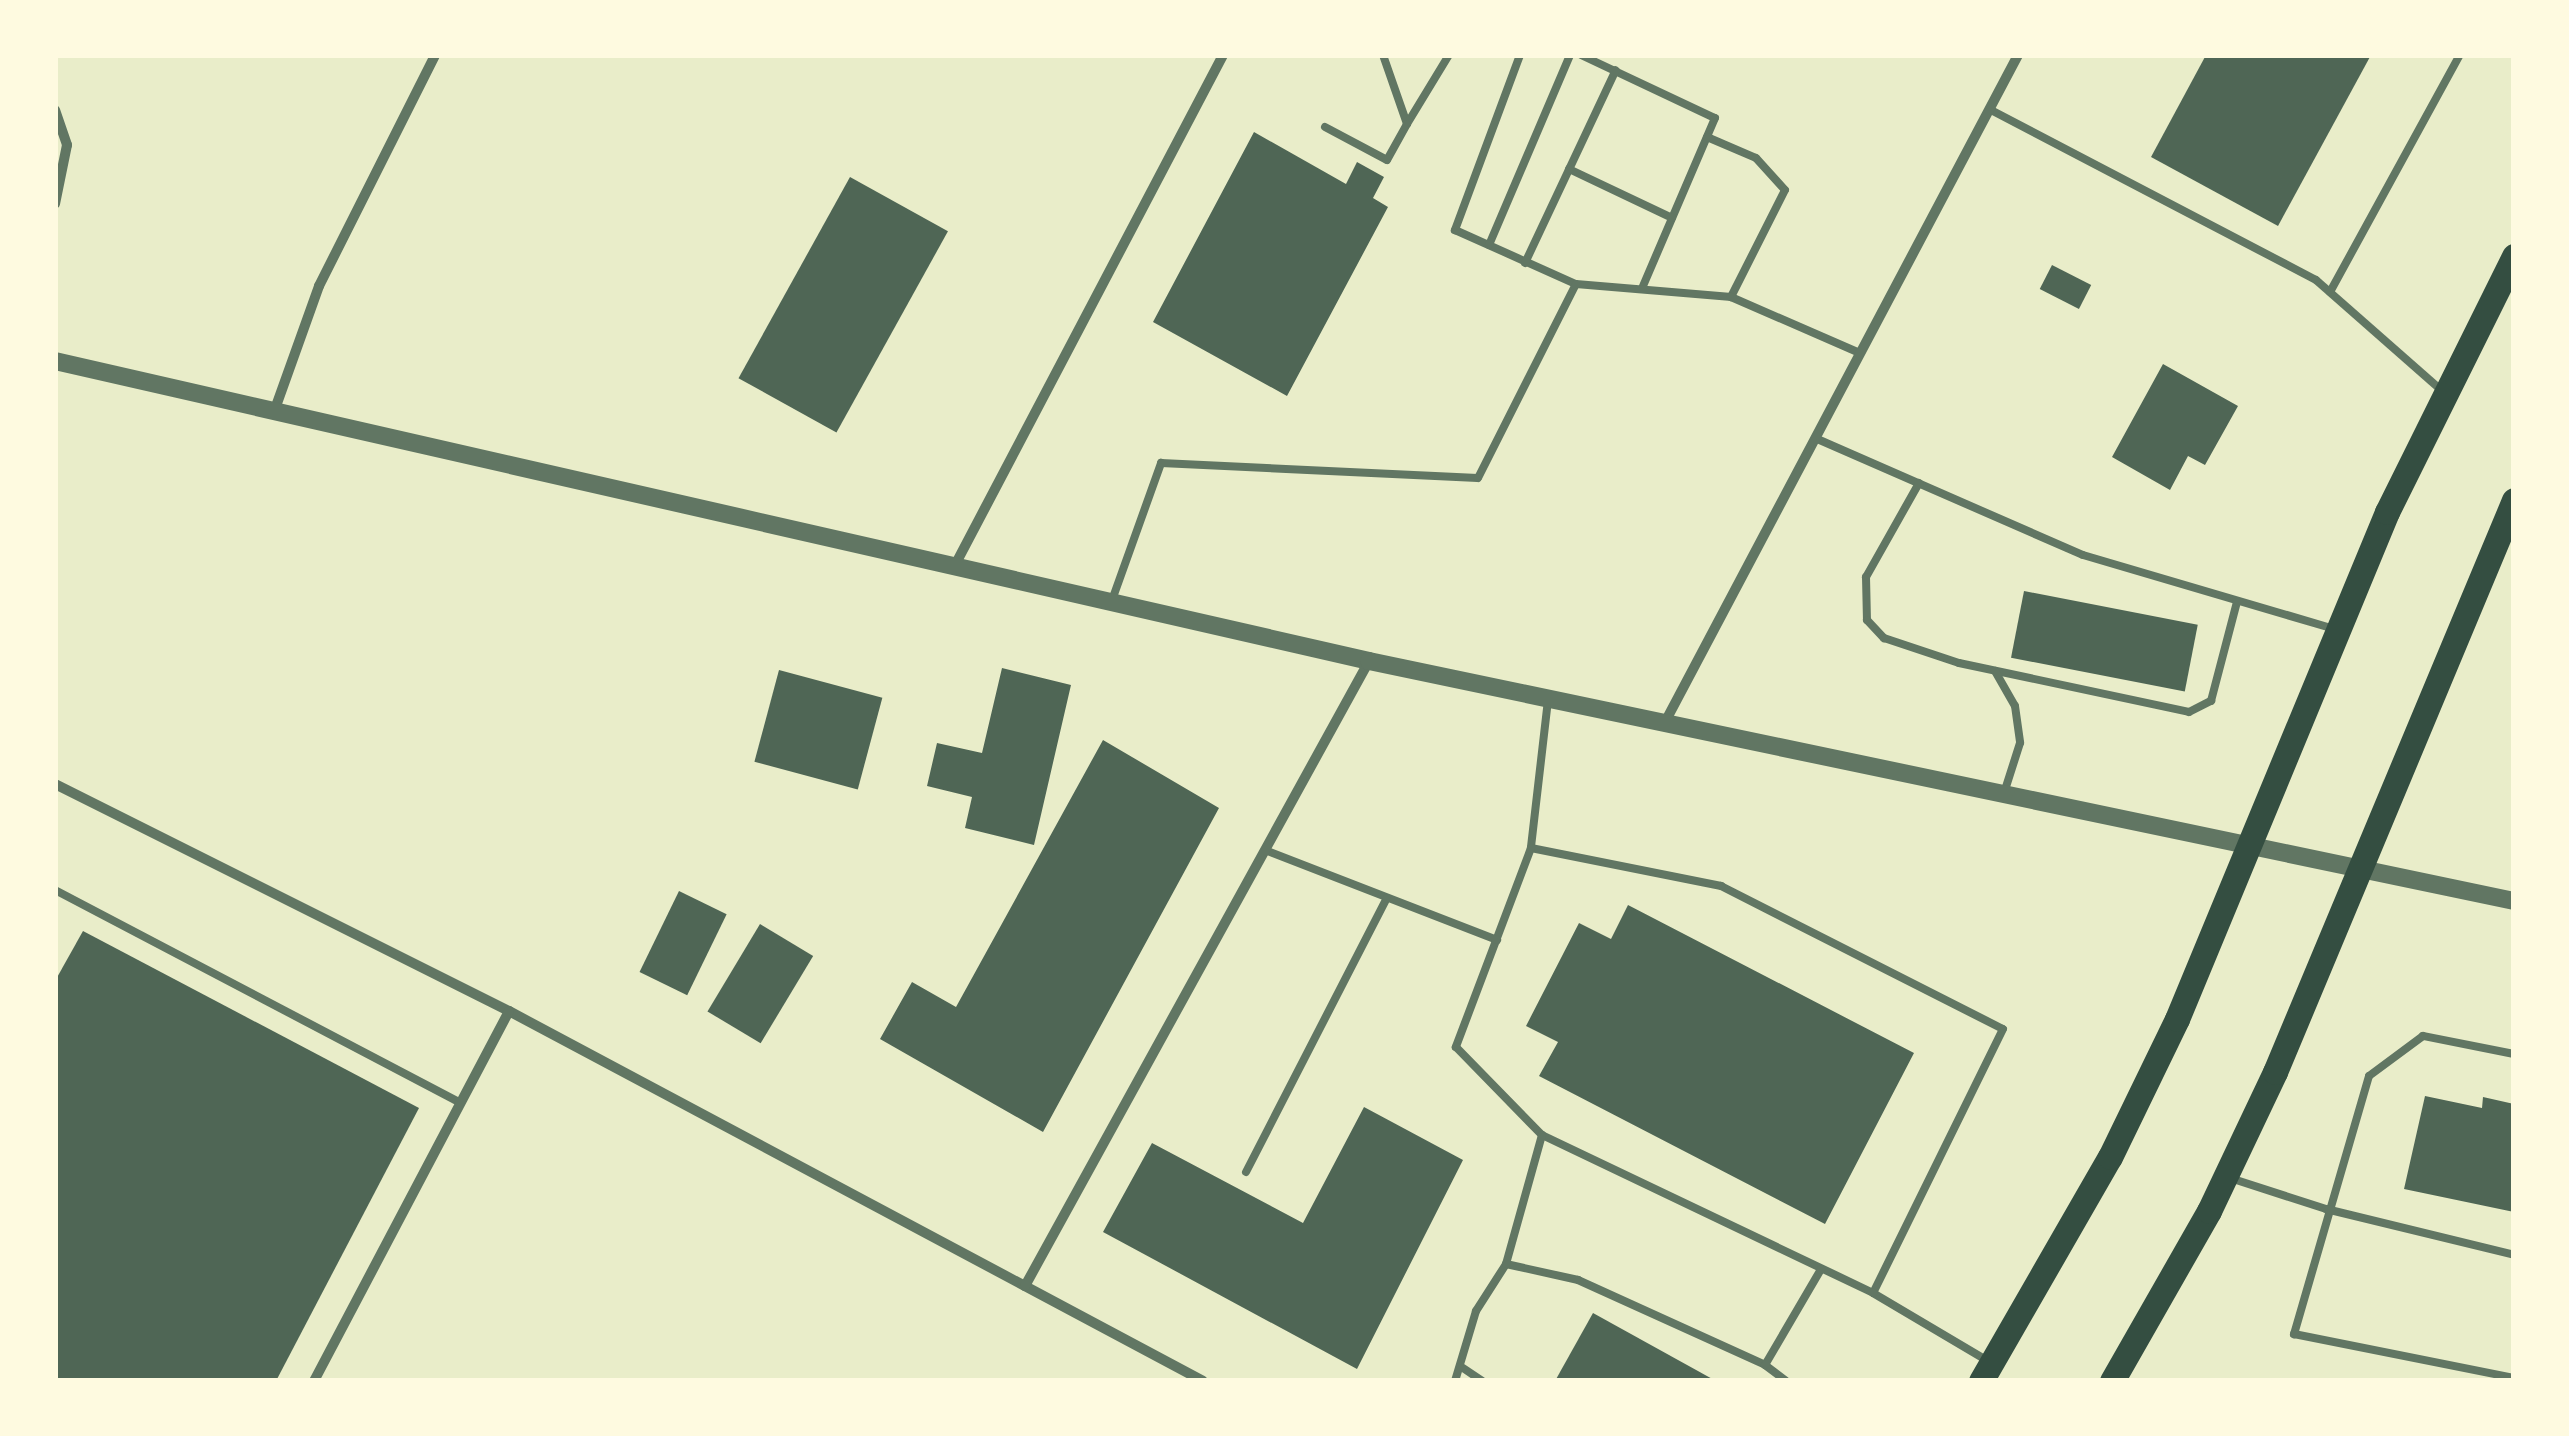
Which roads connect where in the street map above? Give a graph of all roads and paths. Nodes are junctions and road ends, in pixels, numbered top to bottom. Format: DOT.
graph roads {
  1 [pos="436,55"];
  2 [pos="1223,55"];
  3 [pos="1383,55"];
  4 [pos="1449,55"];
  5 [pos="1520,55"];
  6 [pos="1570,55"];
  7 [pos="1582,55"];
  8 [pos="2018,55"];
  9 [pos="2460,55"];
  10 [pos="1616,70"];
  11 [pos="1989,109"];
  12 [pos="55,110"];
  13 [pos="1407,124"];
  14 [pos="1325,127"];
  15 [pos="1707,138"];
  16 [pos="1569,170"];
  17 [pos="55,204"];
  18 [pos="1672,218"];
  19 [pos="1488,245"];
  20 [pos="2514,256"];
  21 [pos="1525,262"];
  22 [pos="1576,284"];
  23 [pos="1643,286"];
  24 [pos="2330,292"];
  25 [pos="1731,297"];
  26 [pos="1860,353"];
  27 [pos="55,361"];
  28 [pos="2443,392"];
  29 [pos="276,409"];
  30 [pos="1814,438"];
  31 [pos="1919,484"];
  32 [pos="2514,500"];
  33 [pos="2506,536"];
  34 [pos="954,566"];
  35 [pos="1111,602"];
  36 [pos="2237,602"];
  37 [pos="2338,630"];
  38 [pos="1369,661"];
  39 [pos="1995,671"];
  40 [pos="1548,699"];
  41 [pos="1664,724"];
  42 [pos="55,784"];
  43 [pos="2003,796"];
  44 [pos="1531,848"];
  45 [pos="2248,849"];
  46 [pos="1265,850"];
  47 [pos="2358,869"];
  48 [pos="55,890"];
  49 [pos="1388,898"];
  50 [pos="2514,900"];
  51 [pos="1496,940"];
  52 [pos="509,1011"];
  53 [pos="2514,1054"];
  54 [pos="461,1103"];
  55 [pos="1542,1135"];
  56 [pos="1246,1172"];
  57 [pos="2226,1177"];
  58 [pos="2326,1210"];
  59 [pos="2514,1254"];
  60 [pos="1506,1264"];
  61 [pos="1821,1268"];
  62 [pos="1026,1286"];
  63 [pos="1873,1293"];
  64 [pos="1765,1365"];
  65 [pos="1463,1368"];
  66 [pos="1986,1372"];
  67 [pos="2514,1378"];
  68 [pos="314,1381"];
  69 [pos="1204,1381"];
  70 [pos="1455,1381"];
  71 [pos="1482,1381"];
  72 [pos="1786,1381"];
  73 [pos="2114,1381"];
  1 -- 29 [label="street"];
  2 -- 34 [label="street"];
  3 -- 13 [label="lane"];
  4 -- 13 [label="lane"];
  5 -- 19 [label="lane"];
  6 -- 19 [label="lane"];
  7 -- 10 [label="lane"];
  8 -- 11 [label="street"];
  9 -- 24 [label="lane"];
  10 -- 15 [label="lane"];
  10 -- 16 [label="lane"];
  11 -- 24 [label="lane"];
  11 -- 26 [label="street"];
  12 -- 17 [label="street"];
  13 -- 14 [label="lane"];
  15 -- 18 [label="lane"];
  15 -- 25 [label="lane"];
  16 -- 18 [label="lane"];
  16 -- 21 [label="lane"];
  18 -- 23 [label="lane"];
  19 -- 21 [label="lane"];
  20 -- 28 [label="main road"];
  21 -- 22 [label="lane"];
  22 -- 23 [label="lane"];
  22 -- 35 [label="lane"];
  23 -- 25 [label="lane"];
  24 -- 28 [label="lane"];
  25 -- 26 [label="lane"];
  26 -- 30 [label="street"];
  27 -- 29 [label="street"];
  28 -- 37 [label="main road"];
  29 -- 34 [label="street"];
  30 -- 31 [label="lane"];
  30 -- 41 [label="street"];
  31 -- 36 [label="lane"];
  31 -- 39 [label="lane"];
  32 -- 33 [label="main road"];
  33 -- 47 [label="main road"];
  34 -- 35 [label="street"];
  35 -- 38 [label="street"];
  36 -- 37 [label="lane"];
  36 -- 39 [label="lane"];
  37 -- 45 [label="main road"];
  38 -- 40 [label="street"];
  38 -- 46 [label="street"];
  39 -- 43 [label="lane"];
  40 -- 41 [label="street"];
  40 -- 44 [label="lane"];
  41 -- 43 [label="street"];
  42 -- 52 [label="street"];
  43 -- 45 [label="street"];
  44 -- 51 [label="lane"];
  44 -- 63 [label="lane"];
  45 -- 47 [label="street"];
  45 -- 66 [label="main road"];
  46 -- 49 [label="lane"];
  46 -- 62 [label="street"];
  47 -- 50 [label="street"];
  47 -- 57 [label="main road"];
  48 -- 54 [label="lane"];
  49 -- 51 [label="lane"];
  49 -- 56 [label="lane"];
  51 -- 55 [label="lane"];
  52 -- 54 [label="street"];
  52 -- 62 [label="street"];
  53 -- 58 [label="lane"];
  54 -- 68 [label="street"];
  55 -- 60 [label="lane"];
  55 -- 61 [label="lane"];
  57 -- 58 [label="lane"];
  57 -- 73 [label="main road"];
  58 -- 59 [label="lane"];
  58 -- 67 [label="lane"];
  60 -- 64 [label="lane"];
  60 -- 65 [label="lane"];
  61 -- 63 [label="lane"];
  61 -- 64 [label="lane"];
  62 -- 69 [label="street"];
  63 -- 66 [label="lane"];
  64 -- 72 [label="lane"];
  65 -- 70 [label="lane"];
  65 -- 71 [label="lane"];
}
